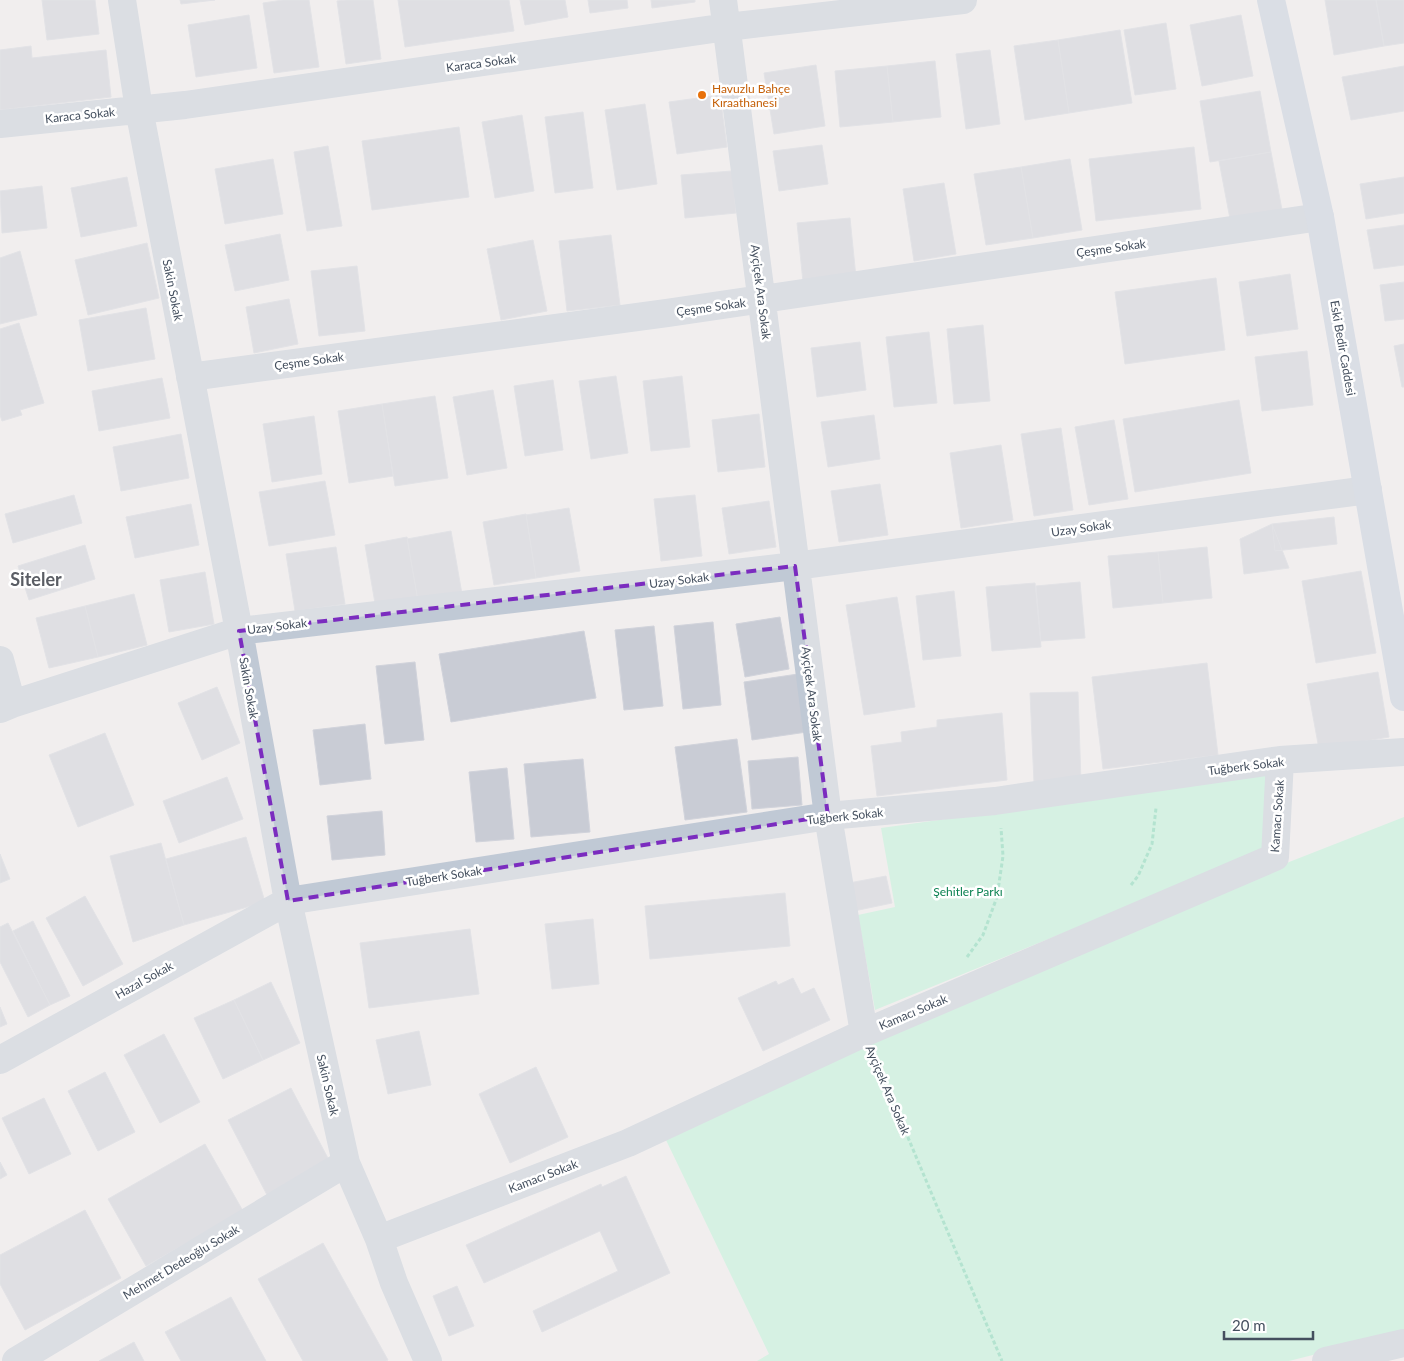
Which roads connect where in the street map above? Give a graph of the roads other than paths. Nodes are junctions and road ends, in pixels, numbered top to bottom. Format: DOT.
graph roads {
  1 [pos="122,0"];
  2 [pos="723,0"];
  3 [pos="963,0"];
  4 [pos="1271,0"];
  5 [pos="727,28"];
  6 [pos="139,109"];
  7 [pos="0,124"];
  8 [pos="1320,217"];
  9 [pos="762,300"];
  10 [pos="190,377"];
  11 [pos="1368,490"];
  12 [pos="795,566"];
  13 [pos="239,631"];
  14 [pos="0,660"];
  15 [pos="1404,697"];
  16 [pos="6,706"];
  17 [pos="1404,752"];
  18 [pos="1280,760"];
  19 [pos="828,816"];
  20 [pos="288,901"];
  21 [pos="864,1033"];
  22 [pos="0,1060"];
  23 [pos="346,1163"];
  24 [pos="379,1239"];
  25 [pos="1404,1343"];
  26 [pos="423,1359"];
  27 [pos="16,1361"];
  28 [pos="1326,1361"];
  1 -- 6 [label="street, Sakin Sokak"];
  2 -- 5 [label="street, Ayçiçek Ara Sokak"];
  3 -- 5 [label="street, Karaca Sokak"];
  4 -- 8 [label="main road, Eski Bedir Caddesi"];
  5 -- 6 [label="street, Karaca Sokak"];
  5 -- 9 [label="street, Ayçiçek Ara Sokak"];
  6 -- 7 [label="street, Karaca Sokak"];
  6 -- 10 [label="street, Sakin Sokak"];
  8 -- 9 [label="street, Çeşme Sokak"];
  8 -- 11 [label="main road, Eski Bedir Caddesi"];
  9 -- 10 [label="street, Çeşme Sokak"];
  9 -- 12 [label="street, Ayçiçek Ara Sokak"];
  10 -- 13 [label="street, Sakin Sokak"];
  11 -- 12 [label="street, Uzay Sokak"];
  11 -- 15 [label="main road, Eski Bedir Caddesi"];
  12 -- 13 [label="street, Uzay Sokak"];
  12 -- 19 [label="street, Ayçiçek Ara Sokak"];
  13 -- 16 [label="street, Uzay Sokak"];
  13 -- 20 [label="street, Sakin Sokak"];
  14 -- 16 [label="street"];
  17 -- 18 [label="street, Tuğberk Sokak"];
  18 -- 19 [label="street, Tuğberk Sokak"];
  18 -- 21 [label="street, Kamacı Sokak"];
  19 -- 20 [label="street, Tuğberk Sokak"];
  19 -- 21 [label="street, Ayçiçek Ara Sokak"];
  20 -- 22 [label="street, Hazal Sokak"];
  20 -- 23 [label="street, Sakin Sokak"];
  21 -- 24 [label="street, Kamacı Sokak"];
  23 -- 24 [label="street, Sakin Sokak"];
  23 -- 27 [label="street, Mehmet Dedeoğlu Sokak"];
  24 -- 26 [label="street, Sakin Sokak"];
  25 -- 28 [label="street"];
}
